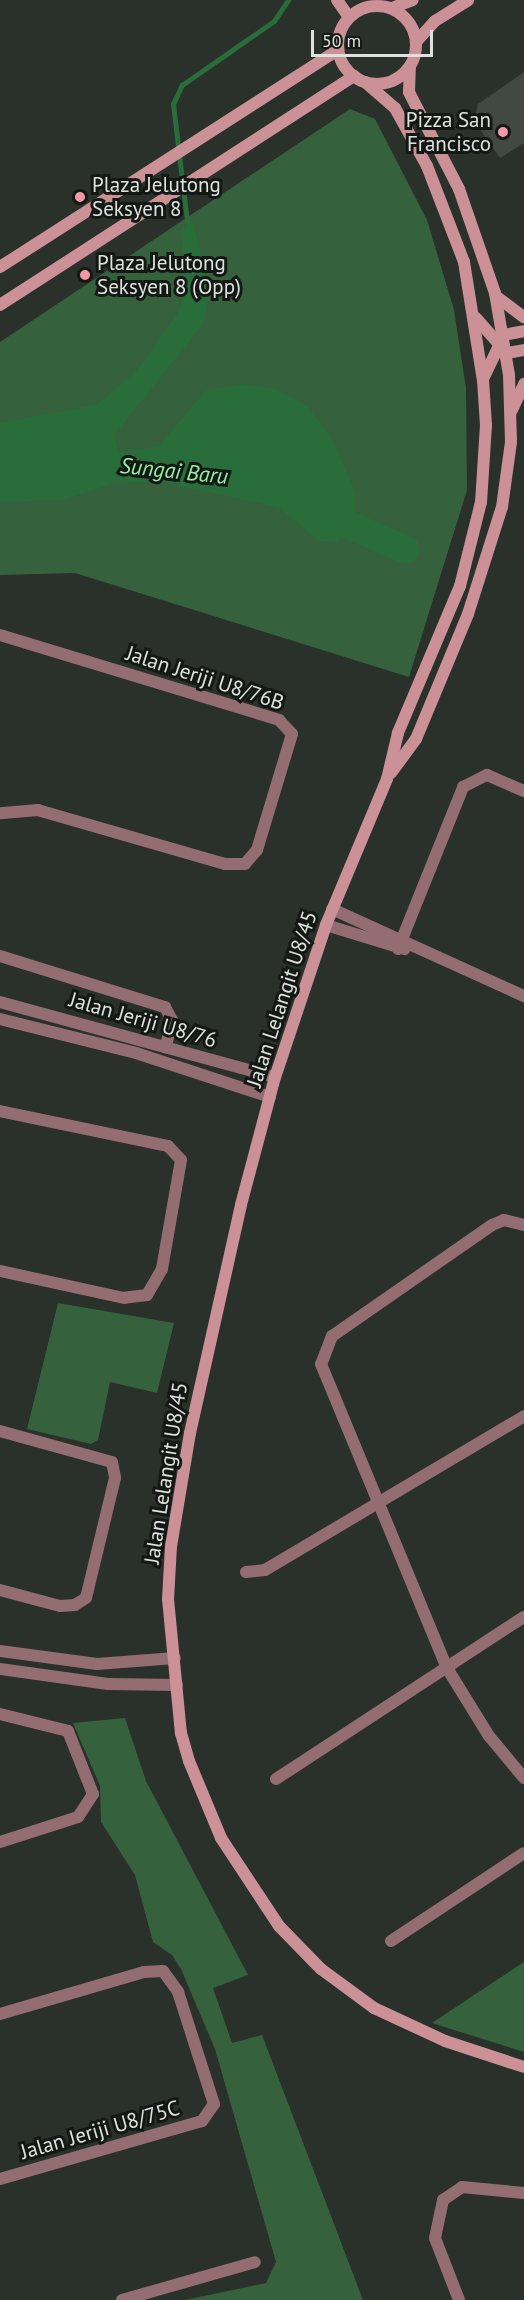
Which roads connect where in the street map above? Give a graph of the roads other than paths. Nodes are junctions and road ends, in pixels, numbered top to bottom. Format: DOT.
graph roads {
  1 [pos="337,0"];
  2 [pos="413,0"];
  3 [pos="468,0"];
  4 [pos="392,8"];
  5 [pos="349,17"];
  6 [pos="416,42"];
  7 [pos="338,50"];
  8 [pos="410,66"];
  9 [pos="359,79"];
  10 [pos="0,267"];
  11 [pos="495,293"];
  12 [pos="0,305"];
  13 [pos="524,317"];
  14 [pos="476,318"];
  15 [pos="524,331"];
  16 [pos="504,335"];
  17 [pos="502,350"];
  18 [pos="524,350"];
  19 [pos="483,380"];
  20 [pos="524,384"];
  21 [pos="510,416"];
  22 [pos="0,635"];
  23 [pos="387,779"];
  24 [pos="524,790"];
  25 [pos="0,813"];
  26 [pos="332,909"];
  27 [pos="326,925"];
  28 [pos="400,943"];
  29 [pos="0,956"];
  30 [pos="524,996"];
  31 [pos="0,1002"];
  32 [pos="0,1018"];
  33 [pos="166,1047"];
  34 [pos="275,1077"];
  35 [pos="270,1096"];
  36 [pos="0,1111"];
  37 [pos="524,1225"];
  38 [pos="0,1271"];
  39 [pos="524,1416"];
  40 [pos="0,1431"];
  41 [pos="381,1505"];
  42 [pos="246,1572"];
  43 [pos="0,1590"];
  44 [pos="524,1617"];
  45 [pos="0,1651"];
  46 [pos="174,1658"];
  47 [pos="447,1668"];
  48 [pos="0,1669"];
  49 [pos="177,1684"];
  50 [pos="0,1714"];
  51 [pos="524,1778"];
  52 [pos="276,1779"];
  53 [pos="0,1842"];
  54 [pos="524,1853"];
  55 [pos="391,1941"];
  56 [pos="0,2014"];
  57 [pos="524,2067"];
  58 [pos="0,2179"];
  59 [pos="524,2193"];
  60 [pos="255,2262"];
  61 [pos="122,2300"];
  62 [pos="459,2300"];
  1 -- 5 [label="street"];
  2 -- 4 [label="street"];
  3 -- 6 [label="street"];
  4 -- 5 [label="street"];
  4 -- 6 [label="street"];
  5 -- 7 [label="street"];
  6 -- 8 [label="street"];
  7 -- 9 [label="street"];
  7 -- 10 [label="street"];
  8 -- 9 [label="street"];
  8 -- 11 [label="street, Jalan Lelangit U8/45"];
  9 -- 12 [label="street"];
  9 -- 14 [label="street, Jalan Lelangit U8/45"];
  11 -- 13 [label="street"];
  11 -- 16 [label="street, Jalan Lelangit U8/45"];
  14 -- 17 [label="street"];
  14 -- 19 [label="street, Jalan Lelangit U8/45"];
  15 -- 16 [label="street"];
  16 -- 17 [label="street, Jalan Lelangit U8/45"];
  17 -- 18 [label="street"];
  17 -- 19 [label="street"];
  17 -- 21 [label="street, Jalan Lelangit U8/45"];
  19 -- 23 [label="street, Jalan Lelangit U8/45"];
  20 -- 21 [label="street"];
  21 -- 23 [label="street, Jalan Lelangit U8/45"];
  22 -- 25 [label="street, Jalan Jeriji U8/76B"];
  23 -- 26 [label="street, Jalan Lelangit U8/45"];
  24 -- 28 [label="street"];
  26 -- 27 [label="street, Jalan Lelangit U8/45"];
  26 -- 28 [label="street"];
  27 -- 28 [label="street"];
  27 -- 34 [label="street, Jalan Lelangit U8/45"];
  28 -- 30 [label="street"];
  29 -- 33 [label="street"];
  31 -- 33 [label="street, Jalan Jeriji U8/76"];
  32 -- 35 [label="street, Jalan Jeriji U8/76"];
  33 -- 34 [label="street, Jalan Jeriji U8/76"];
  34 -- 35 [label="street, Jalan Lelangit U8/45"];
  35 -- 46 [label="street, Jalan Lelangit U8/45"];
  36 -- 38 [label="street"];
  37 -- 41 [label="street"];
  39 -- 41 [label="street"];
  40 -- 43 [label="street"];
  41 -- 42 [label="street"];
  41 -- 47 [label="street"];
  44 -- 47 [label="street"];
  45 -- 46 [label="street"];
  46 -- 49 [label="street, Jalan Lelangit U8/45"];
  47 -- 51 [label="street"];
  47 -- 52 [label="street"];
  48 -- 49 [label="street"];
  49 -- 57 [label="street, Jalan Lelangit U8/45"];
  50 -- 53 [label="street"];
  54 -- 55 [label="street"];
  56 -- 58 [label="street, Jalan Jeriji U8/75C"];
  59 -- 62 [label="street"];
  60 -- 61 [label="street"];
}
